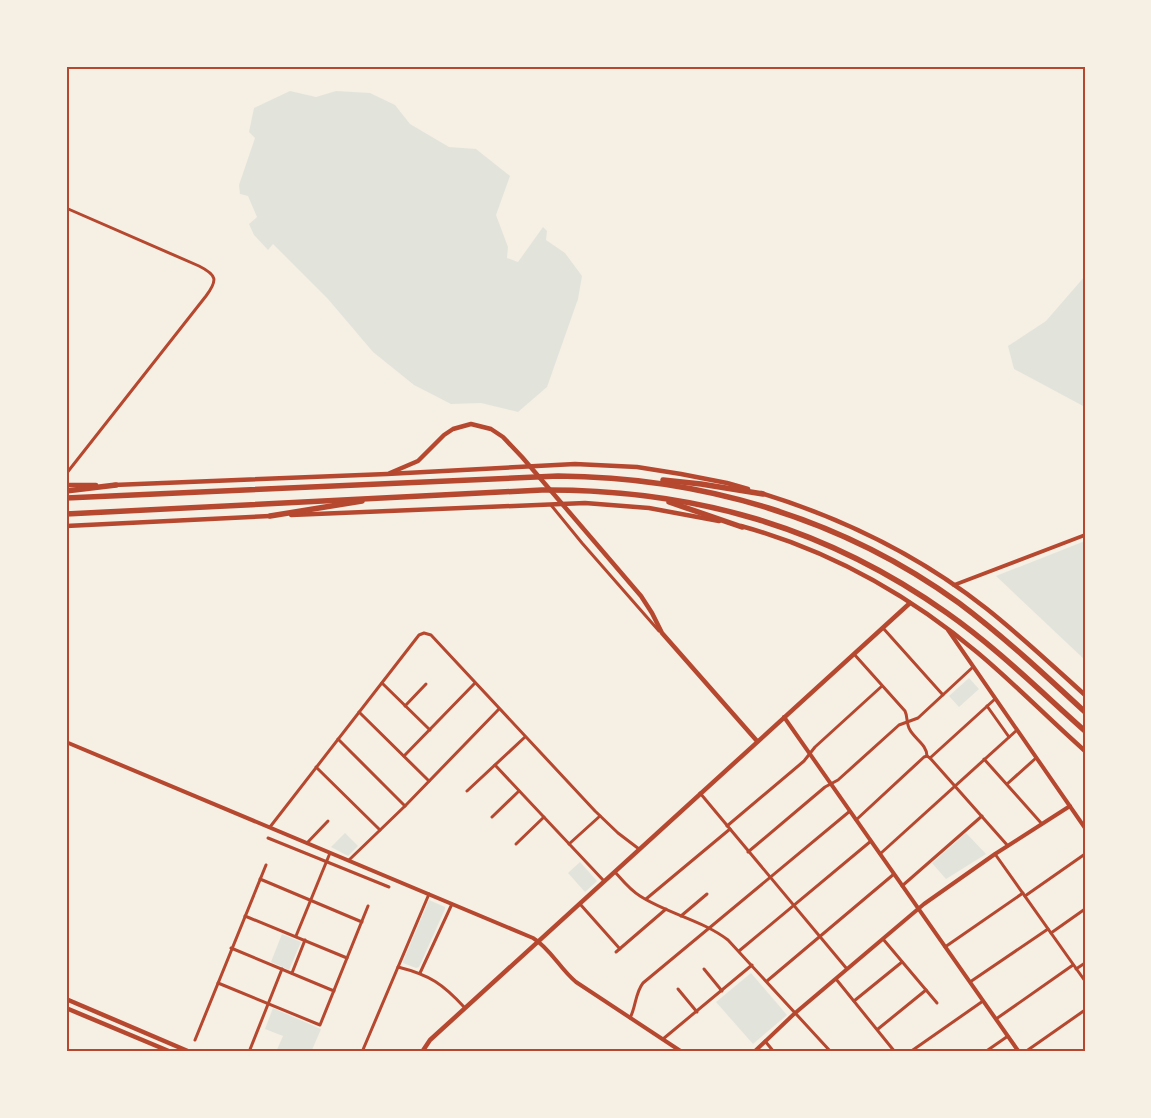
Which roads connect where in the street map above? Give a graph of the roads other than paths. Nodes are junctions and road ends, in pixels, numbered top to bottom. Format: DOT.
graph roads {
  1 [pos="66,208"];
  2 [pos="66,474"];
  3 [pos="387,474"];
  4 [pos="638,480"];
  5 [pos="66,485"];
  6 [pos="116,485"];
  7 [pos="66,491"];
  8 [pos="640,494"];
  9 [pos="763,494"];
  10 [pos="379,497"];
  11 [pos="66,498"];
  12 [pos="550,504"];
  13 [pos="66,514"];
  14 [pos="270,516"];
  15 [pos="66,526"];
  16 [pos="742,527"];
  17 [pos="1085,535"];
  18 [pos="954,585"];
  19 [pos="910,602"];
  20 [pos="882,628"];
  21 [pos="947,628"];
  22 [pos="662,633"];
  23 [pos="854,654"];
  24 [pos="973,666"];
  25 [pos="382,683"];
  26 [pos="475,683"];
  27 [pos="426,684"];
  28 [pos="882,686"];
  29 [pos="943,695"];
  30 [pos="1085,695"];
  31 [pos="995,699"];
  32 [pos="405,706"];
  33 [pos="987,706"];
  34 [pos="499,709"];
  35 [pos="359,712"];
  36 [pos="1085,712"];
  37 [pos="784,717"];
  38 [pos="908,722"];
  39 [pos="430,730"];
  40 [pos="1017,730"];
  41 [pos="1085,731"];
  42 [pos="525,737"];
  43 [pos="1009,737"];
  44 [pos="338,740"];
  45 [pos="757,741"];
  46 [pos="66,742"];
  47 [pos="1085,751"];
  48 [pos="810,754"];
  49 [pos="404,756"];
  50 [pos="928,757"];
  51 [pos="1036,758"];
  52 [pos="984,759"];
  53 [pos="495,765"];
  54 [pos="316,767"];
  55 [pos="429,781"];
  56 [pos="831,784"];
  57 [pos="1007,784"];
  58 [pos="955,786"];
  59 [pos="468,791"];
  60 [pos="519,791"];
  61 [pos="700,793"];
  62 [pos="405,806"];
  63 [pos="1070,806"];
  64 [pos="850,811"];
  65 [pos="492,816"];
  66 [pos="600,816"];
  67 [pos="982,816"];
  68 [pos="544,817"];
  69 [pos="856,820"];
  70 [pos="328,821"];
  71 [pos="1042,824"];
  72 [pos="727,826"];
  73 [pos="270,827"];
  74 [pos="1085,828"];
  75 [pos="730,829"];
  76 [pos="380,830"];
  77 [pos="268,838"];
  78 [pos="871,841"];
  79 [pos="308,843"];
  80 [pos="516,844"];
  81 [pos="569,845"];
  82 [pos="1008,846"];
  83 [pos="639,849"];
  84 [pos="330,852"];
  85 [pos="748,852"];
  86 [pos="880,854"];
  87 [pos="995,854"];
  88 [pos="1085,854"];
  89 [pos="349,860"];
  90 [pos="326,862"];
  91 [pos="266,865"];
  92 [pos="614,872"];
  93 [pos="894,874"];
  94 [pos="770,878"];
  95 [pos="260,879"];
  96 [pos="604,881"];
  97 [pos="902,886"];
  98 [pos="389,887"];
  99 [pos="429,894"];
  100 [pos="707,894"];
  101 [pos="1024,894"];
  102 [pos="646,899"];
  103 [pos="310,900"];
  104 [pos="580,903"];
  105 [pos="452,904"];
  106 [pos="368,906"];
  107 [pos="794,906"];
  108 [pos="666,909"];
  109 [pos="918,909"];
  110 [pos="1085,909"];
  111 [pos="245,916"];
  112 [pos="681,916"];
  113 [pos="362,922"];
  114 [pos="710,928"];
  115 [pos="1049,931"];
  116 [pos="296,936"];
  117 [pos="819,936"];
  118 [pos="883,939"];
  119 [pos="305,940"];
  120 [pos="538,941"];
  121 [pos="945,947"];
  122 [pos="232,948"];
  123 [pos="620,948"];
  124 [pos="740,951"];
  125 [pos="616,952"];
  126 [pos="348,958"];
  127 [pos="902,962"];
  128 [pos="1085,963"];
  129 [pos="752,965"];
  130 [pos="1073,965"];
  131 [pos="398,968"];
  132 [pos="282,969"];
  133 [pos="704,969"];
  134 [pos="847,969"];
  135 [pos="1076,969"];
  136 [pos="420,973"];
  137 [pos="292,974"];
  138 [pos="836,979"];
  139 [pos="767,981"];
  140 [pos="1085,981"];
  141 [pos="970,982"];
  142 [pos="218,983"];
  143 [pos="678,989"];
  144 [pos="926,990"];
  145 [pos="334,991"];
  146 [pos="722,991"];
  147 [pos="66,999"];
  148 [pos="854,1001"];
  149 [pos="983,1001"];
  150 [pos="268,1003"];
  151 [pos="937,1003"];
  152 [pos="66,1008"];
  153 [pos="466,1008"];
  154 [pos="1085,1010"];
  155 [pos="697,1012"];
  156 [pos="796,1013"];
  157 [pos="630,1018"];
  158 [pos="996,1019"];
  159 [pos="878,1029"];
  160 [pos="1008,1036"];
  161 [pos="663,1039"];
  162 [pos="195,1040"];
  163 [pos="765,1041"];
  164 [pos="170,1052"];
  165 [pos="190,1052"];
  166 [pos="249,1052"];
  167 [pos="362,1052"];
  168 [pos="422,1052"];
  169 [pos="682,1052"];
  170 [pos="754,1052"];
  171 [pos="774,1052"];
  172 [pos="831,1052"];
  173 [pos="895,1052"];
  174 [pos="910,1052"];
  175 [pos="984,1052"];
  176 [pos="1019,1052"];
  177 [pos="1025,1052"];
  1 -- 2 [label="street"];
  3 -- 6 [label="main road"];
  3 -- 9 [label="main road"];
  3 -- 22 [label="main road"];
  4 -- 9 [label="highway"];
  4 -- 11 [label="highway"];
  4 -- 36 [label="highway"];
  5 -- 6 [label="main road"];
  6 -- 7 [label="highway"];
  8 -- 10 [label="highway"];
  8 -- 16 [label="highway"];
  8 -- 41 [label="highway"];
  9 -- 18 [label="main road"];
  10 -- 13 [label="highway"];
  10 -- 14 [label="highway"];
  12 -- 14 [label="main road"];
  12 -- 16 [label="main road"];
  12 -- 22 [label="street"];
  14 -- 15 [label="main road"];
  16 -- 19 [label="main road"];
  17 -- 18 [label="street"];
  18 -- 30 [label="main road"];
  19 -- 20 [label="main road"];
  19 -- 21 [label="main road"];
  20 -- 23 [label="main road"];
  20 -- 29 [label="street"];
  21 -- 24 [label="street"];
  21 -- 47 [label="main road"];
  22 -- 45 [label="main road"];
  23 -- 28 [label="street"];
  23 -- 37 [label="main road"];
  24 -- 29 [label="street"];
  24 -- 31 [label="street"];
  25 -- 26 [label="street"];
  25 -- 32 [label="street"];
  25 -- 35 [label="street"];
  26 -- 34 [label="street"];
  26 -- 39 [label="street"];
  27 -- 32 [label="street"];
  28 -- 38 [label="street"];
  28 -- 48 [label="street"];
  29 -- 38 [label="street"];
  31 -- 33 [label="street"];
  31 -- 40 [label="street"];
  32 -- 39 [label="street"];
  33 -- 43 [label="street"];
  33 -- 50 [label="street"];
  34 -- 42 [label="street"];
  34 -- 55 [label="street"];
  35 -- 44 [label="street"];
  35 -- 49 [label="street"];
  37 -- 45 [label="main road"];
  37 -- 48 [label="street"];
  38 -- 50 [label="street"];
  38 -- 56 [label="street"];
  39 -- 49 [label="street"];
  40 -- 43 [label="street"];
  40 -- 51 [label="street"];
  42 -- 53 [label="street"];
  42 -- 66 [label="street"];
  43 -- 52 [label="street"];
  44 -- 54 [label="street"];
  44 -- 62 [label="street"];
  45 -- 61 [label="main road"];
  46 -- 73 [label="street"];
  48 -- 56 [label="street"];
  48 -- 72 [label="street"];
  49 -- 55 [label="street"];
  50 -- 58 [label="street"];
  50 -- 69 [label="street"];
  51 -- 57 [label="street"];
  51 -- 63 [label="street"];
  52 -- 57 [label="street"];
  52 -- 58 [label="street"];
  53 -- 59 [label="street"];
  53 -- 60 [label="street"];
  54 -- 73 [label="street"];
  54 -- 76 [label="street"];
  55 -- 62 [label="street"];
  56 -- 64 [label="street"];
  56 -- 85 [label="street"];
  57 -- 71 [label="street"];
  58 -- 67 [label="street"];
  58 -- 86 [label="street"];
  60 -- 65 [label="street"];
  60 -- 68 [label="street"];
  61 -- 72 [label="street"];
  61 -- 83 [label="main road"];
  62 -- 76 [label="street"];
  63 -- 71 [label="street"];
  63 -- 74 [label="street"];
  64 -- 69 [label="street"];
  64 -- 94 [label="street"];
  66 -- 81 [label="street"];
  66 -- 83 [label="street"];
  67 -- 82 [label="street"];
  67 -- 97 [label="street"];
  68 -- 80 [label="street"];
  68 -- 81 [label="street"];
  69 -- 78 [label="street"];
  70 -- 79 [label="street"];
  71 -- 82 [label="street"];
  72 -- 75 [label="street"];
  73 -- 79 [label="street"];
  75 -- 85 [label="street"];
  75 -- 102 [label="street"];
  76 -- 89 [label="street"];
  77 -- 90 [label="street"];
  78 -- 86 [label="street"];
  78 -- 107 [label="street"];
  79 -- 84 [label="street"];
  81 -- 96 [label="street"];
  82 -- 87 [label="street"];
  83 -- 92 [label="main road"];
  84 -- 89 [label="street"];
  84 -- 90 [label="street"];
  85 -- 94 [label="street"];
  86 -- 93 [label="street"];
  87 -- 101 [label="street"];
  87 -- 109 [label="street"];
  88 -- 101 [label="street"];
  89 -- 99 [label="street"];
  90 -- 98 [label="street"];
  90 -- 103 [label="street"];
  91 -- 95 [label="street"];
  92 -- 96 [label="main road"];
  92 -- 102 [label="street"];
  93 -- 97 [label="street"];
  93 -- 117 [label="street"];
  94 -- 107 [label="street"];
  94 -- 114 [label="street"];
  95 -- 103 [label="street"];
  95 -- 111 [label="street"];
  96 -- 104 [label="main road"];
  97 -- 109 [label="street"];
  99 -- 105 [label="street"];
  99 -- 131 [label="street"];
  100 -- 112 [label="street"];
  101 -- 115 [label="street"];
  101 -- 121 [label="street"];
  102 -- 108 [label="street"];
  103 -- 113 [label="street"];
  103 -- 116 [label="street"];
  104 -- 120 [label="main road"];
  104 -- 123 [label="street"];
  105 -- 120 [label="street"];
  105 -- 136 [label="street"];
  106 -- 113 [label="street"];
  107 -- 117 [label="street"];
  107 -- 124 [label="street"];
  108 -- 112 [label="street"];
  108 -- 123 [label="street"];
  109 -- 118 [label="street"];
  109 -- 121 [label="street"];
  110 -- 115 [label="street"];
  111 -- 116 [label="street"];
  111 -- 122 [label="street"];
  112 -- 114 [label="street"];
  113 -- 126 [label="street"];
  114 -- 124 [label="street"];
  114 -- 157 [label="street"];
  115 -- 130 [label="street"];
  115 -- 141 [label="street"];
  116 -- 119 [label="street"];
  117 -- 134 [label="street"];
  117 -- 139 [label="street"];
  118 -- 127 [label="street"];
  118 -- 134 [label="street"];
  119 -- 126 [label="street"];
  119 -- 137 [label="street"];
  120 -- 153 [label="main road"];
  120 -- 157 [label="street"];
  121 -- 141 [label="street"];
  122 -- 132 [label="street"];
  122 -- 142 [label="street"];
  123 -- 125 [label="street"];
  124 -- 129 [label="street"];
  126 -- 145 [label="street"];
  127 -- 144 [label="street"];
  127 -- 148 [label="street"];
  128 -- 135 [label="street"];
  129 -- 139 [label="street"];
  129 -- 146 [label="street"];
  130 -- 135 [label="street"];
  130 -- 158 [label="street"];
  131 -- 136 [label="street"];
  131 -- 167 [label="street"];
  132 -- 137 [label="street"];
  132 -- 150 [label="street"];
  133 -- 146 [label="street"];
  134 -- 138 [label="street"];
  135 -- 140 [label="street"];
  136 -- 153 [label="street"];
  137 -- 145 [label="street"];
  138 -- 148 [label="street"];
  138 -- 156 [label="street"];
  139 -- 156 [label="street"];
  141 -- 149 [label="street"];
  142 -- 150 [label="street"];
  142 -- 162 [label="street"];
  143 -- 155 [label="street"];
  144 -- 151 [label="street"];
  144 -- 159 [label="street"];
  145 -- 150 [label="street"];
  146 -- 155 [label="street"];
  147 -- 165 [label="main road"];
  148 -- 159 [label="street"];
  149 -- 158 [label="street"];
  149 -- 174 [label="street"];
  150 -- 166 [label="street"];
  152 -- 164 [label="main road"];
  153 -- 168 [label="main road"];
  154 -- 177 [label="street"];
  155 -- 161 [label="street"];
  156 -- 163 [label="street"];
  156 -- 172 [label="street"];
  157 -- 161 [label="street"];
  158 -- 160 [label="street"];
  159 -- 173 [label="street"];
  160 -- 175 [label="street"];
  160 -- 176 [label="street"];
  161 -- 169 [label="street"];
  163 -- 170 [label="street"];
  163 -- 171 [label="street"];
}
